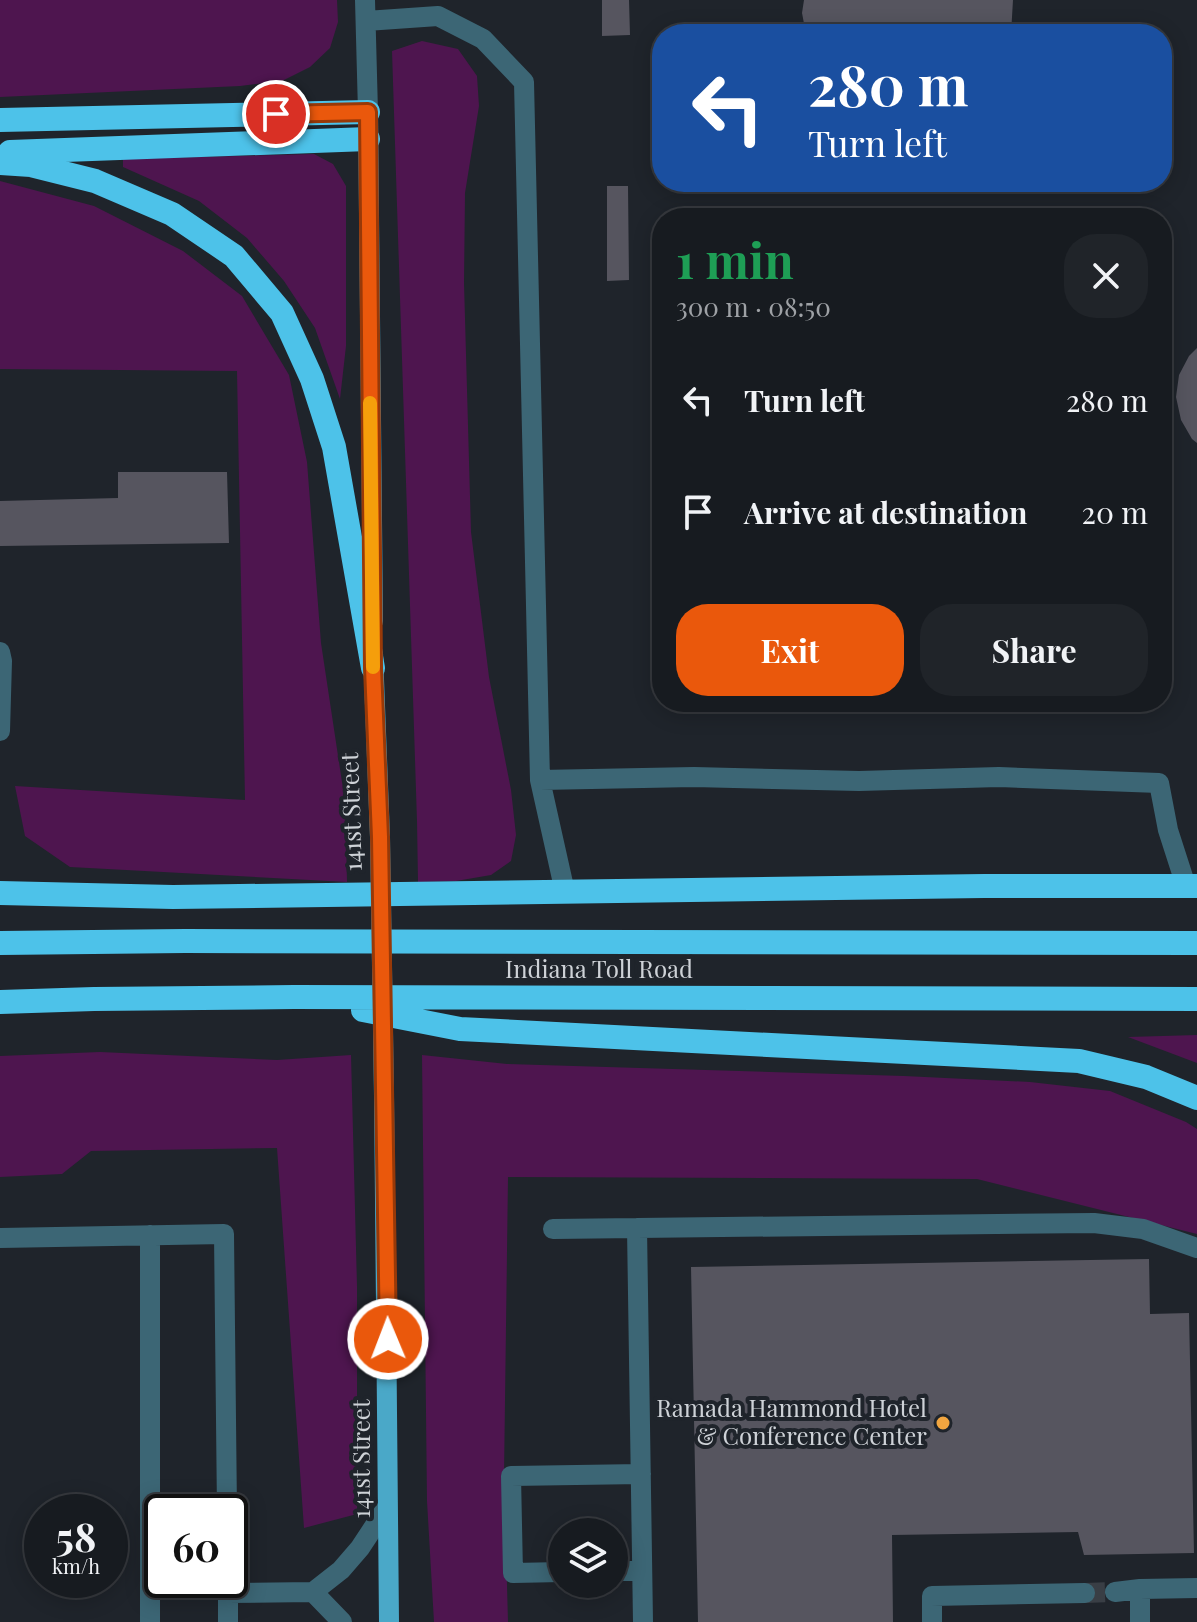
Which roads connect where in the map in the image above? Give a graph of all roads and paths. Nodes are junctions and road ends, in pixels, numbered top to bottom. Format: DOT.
graph roads {
  1 [pos="365,10"];
  2 [pos="368,112"];
  3 [pos="0,120"];
  4 [pos="368,139"];
  5 [pos="0,152"];
  6 [pos="0,163"];
  7 [pos="0,652"];
  8 [pos="373,668"];
  9 [pos="0,731"];
  10 [pos="540,780"];
  11 [pos="1191,886"];
  12 [pos="565,892"];
  13 [pos="0,893"];
  14 [pos="0,943"];
  15 [pos="1197,943"];
  16 [pos="294,997"];
  17 [pos="1197,999"];
  18 [pos="0,1002"];
  19 [pos="1197,1098"];
  20 [pos="637,1228"];
  21 [pos="553,1229"];
  22 [pos="150,1235"];
  23 [pos="0,1238"];
  24 [pos="1197,1248"];
  25 [pos="641,1474"];
  26 [pos="227,1494"];
  27 [pos="387,1507"];
  28 [pos="628,1571"];
  29 [pos="642,1571"];
  30 [pos="548,1572"];
  31 [pos="248,1587"];
  32 [pos="1197,1588"];
  33 [pos="1140,1589"];
  34 [pos="313,1592"];
  35 [pos="1115,1592"];
  36 [pos="1085,1593"];
  37 [pos="228,1598"];
  38 [pos="150,1622"];
  39 [pos="228,1622"];
  40 [pos="342,1622"];
  41 [pos="389,1622"];
  42 [pos="643,1622"];
  43 [pos="932,1622"];
  44 [pos="1140,1622"];
  1 -- 2 [label="street, 141st Street"];
  1 -- 10 [label="street"];
  2 -- 3 [label="highway"];
  2 -- 4 [label="main road, 141st Street"];
  4 -- 5 [label="highway"];
  4 -- 8 [label="main road, 141st Street"];
  6 -- 8 [label="highway"];
  7 -- 9 [label="street"];
  8 -- 27 [label="main road, 141st Street, bridge"];
  10 -- 11 [label="street"];
  10 -- 12 [label="street"];
  11 -- 12 [label="highway"];
  12 -- 13 [label="highway"];
  14 -- 15 [label="highway, Indiana Toll Road"];
  16 -- 17 [label="highway, Indiana Toll Road"];
  16 -- 18 [label="highway, Indiana Toll Road"];
  16 -- 19 [label="highway"];
  20 -- 21 [label="street"];
  20 -- 24 [label="street"];
  20 -- 25 [label="street"];
  22 -- 23 [label="street"];
  22 -- 26 [label="street"];
  22 -- 38 [label="street"];
  25 -- 29 [label="street"];
  25 -- 30 [label="street"];
  27 -- 34 [label="street"];
  27 -- 41 [label="main road, 141st Street"];
  28 -- 29 [label="street"];
  29 -- 42 [label="street"];
  31 -- 34 [label="street"];
  32 -- 33 [label="street"];
  33 -- 35 [label="street"];
  33 -- 44 [label="street"];
  34 -- 40 [label="street"];
  36 -- 43 [label="street"];
  37 -- 39 [label="street"];
}
